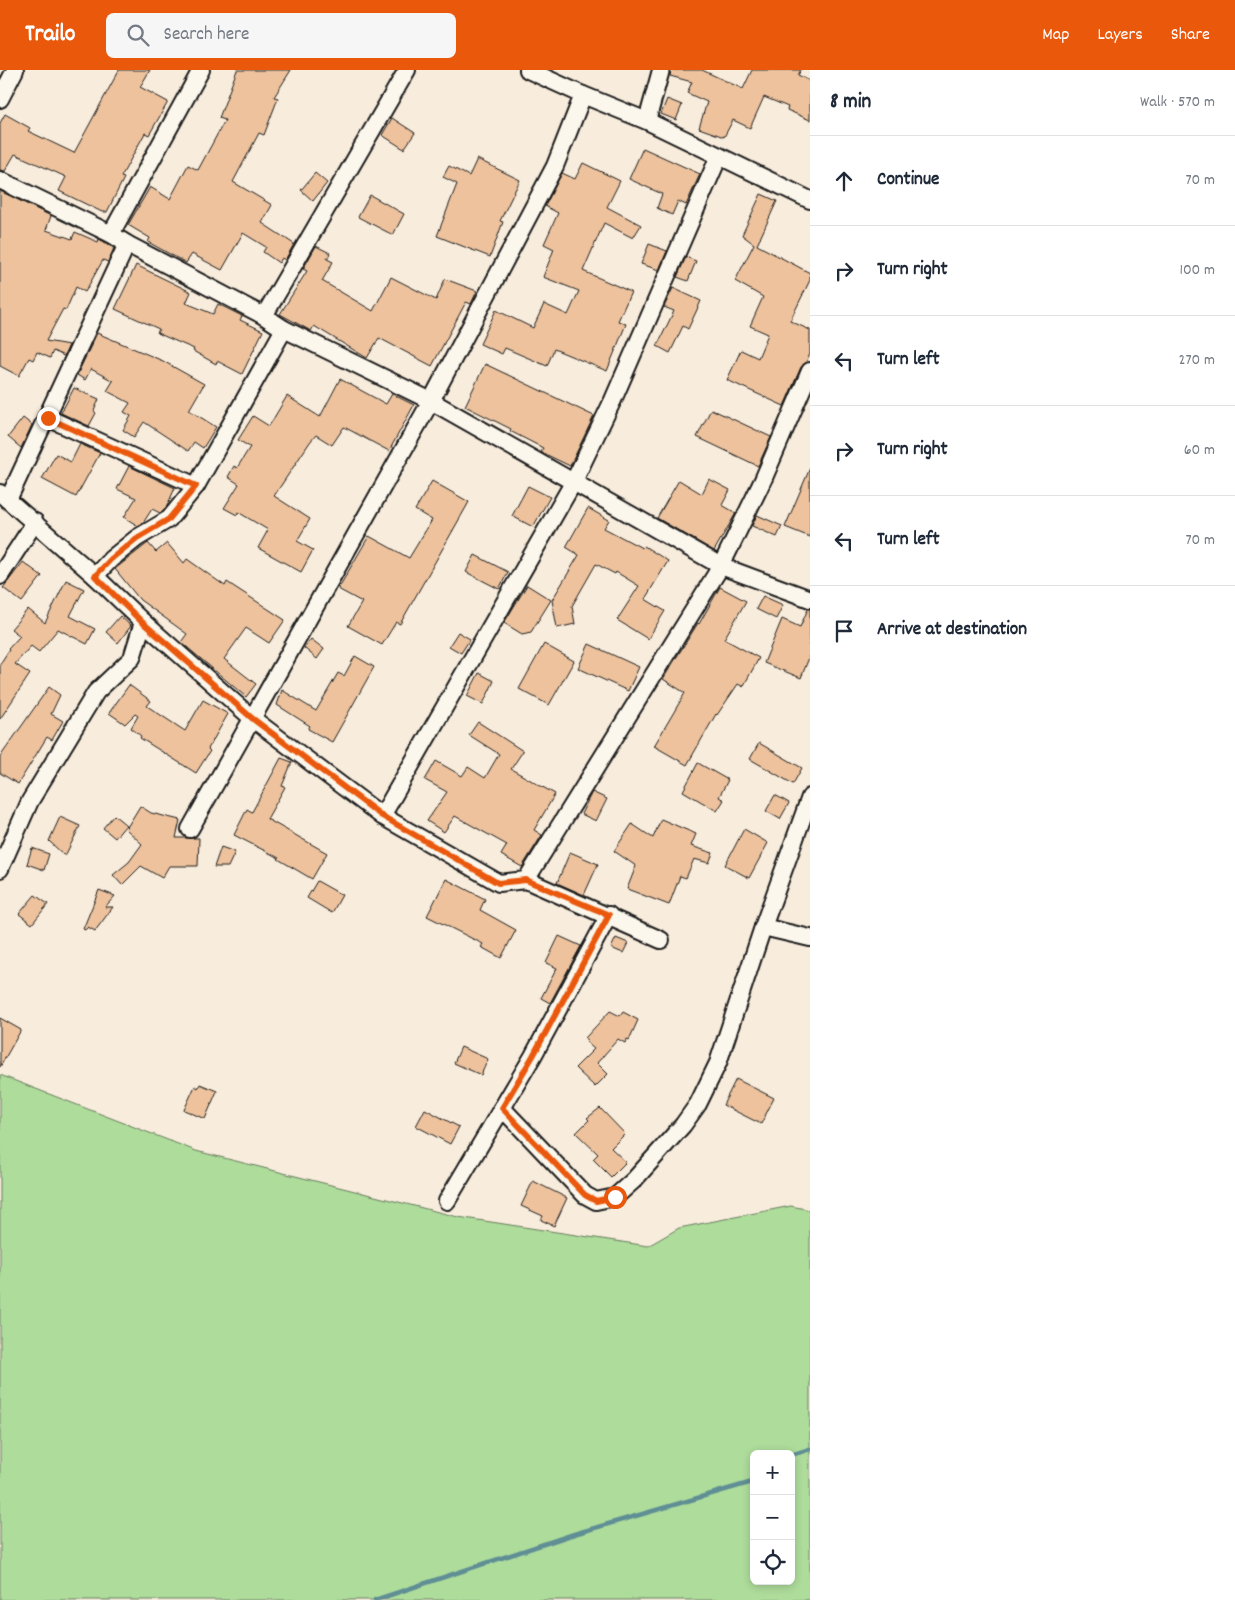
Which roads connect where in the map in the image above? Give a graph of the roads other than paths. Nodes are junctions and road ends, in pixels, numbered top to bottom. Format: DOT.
graph roads {
  1 [pos="15,70"];
  2 [pos="201,70"];
  3 [pos="407,70"];
  4 [pos="528,70"];
  5 [pos="662,70"];
  6 [pos="583,96"];
  7 [pos="0,99"];
  8 [pos="647,121"];
  9 [pos="720,156"];
  10 [pos="0,180"];
  11 [pos="810,200"];
  12 [pos="112,234"];
  13 [pos="127,244"];
  14 [pos="264,316"];
  15 [pos="284,329"];
  16 [pos="810,371"];
  17 [pos="431,401"];
  18 [pos="48,418"];
  19 [pos="572,483"];
  20 [pos="196,486"];
  21 [pos="4,496"];
  22 [pos="35,522"];
  23 [pos="722,566"];
  24 [pos="0,576"];
  25 [pos="95,576"];
  26 [pos="810,599"];
  27 [pos="142,622"];
  28 [pos="253,719"];
  29 [pos="810,798"];
  30 [pos="382,816"];
  31 [pos="190,829"];
  32 [pos="0,869"];
  33 [pos="526,880"];
  34 [pos="609,915"];
  35 [pos="763,927"];
  36 [pos="810,938"];
  37 [pos="661,940"];
  38 [pos="502,1108"];
  39 [pos="447,1202"];
  1 -- 7 [label="street"];
  2 -- 12 [label="street"];
  3 -- 14 [label="street"];
  4 -- 6 [label="street"];
  5 -- 8 [label="street"];
  6 -- 8 [label="street"];
  6 -- 17 [label="street"];
  8 -- 9 [label="street"];
  9 -- 11 [label="street"];
  9 -- 19 [label="street"];
  10 -- 12 [label="street"];
  12 -- 13 [label="street"];
  13 -- 14 [label="street"];
  13 -- 18 [label="street"];
  14 -- 15 [label="street"];
  15 -- 17 [label="street"];
  15 -- 20 [label="street"];
  16 -- 23 [label="street"];
  17 -- 19 [label="street"];
  17 -- 28 [label="street"];
  18 -- 20 [label="street"];
  18 -- 21 [label="street"];
  19 -- 23 [label="street"];
  19 -- 30 [label="street"];
  20 -- 25 [label="street"];
  21 -- 22 [label="street"];
  22 -- 24 [label="street"];
  22 -- 25 [label="street"];
  23 -- 26 [label="street"];
  23 -- 33 [label="street"];
  25 -- 27 [label="street"];
  27 -- 28 [label="street"];
  27 -- 32 [label="street"];
  28 -- 30 [label="street"];
  28 -- 31 [label="street"];
  29 -- 35 [label="street"];
  30 -- 33 [label="street"];
  33 -- 34 [label="street"];
  34 -- 37 [label="street"];
  34 -- 38 [label="street"];
  35 -- 36 [label="street"];
  35 -- 38 [label="street"];
  38 -- 39 [label="street"];
}
